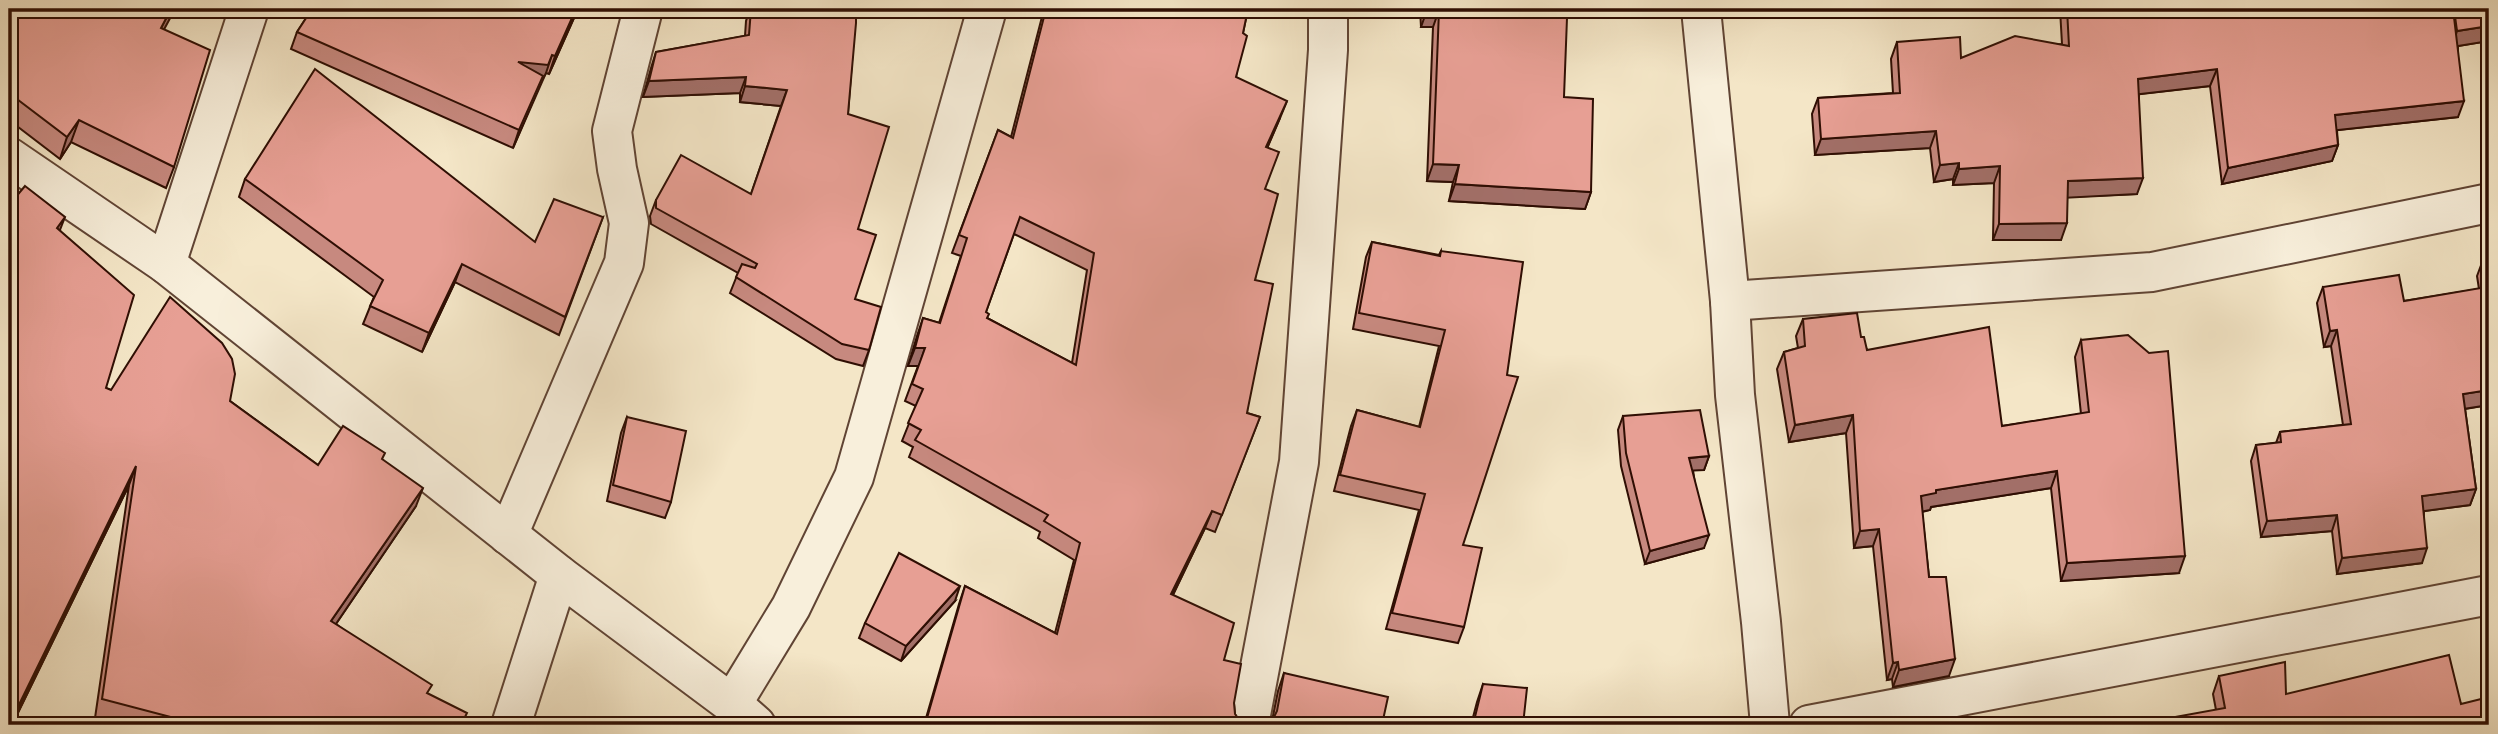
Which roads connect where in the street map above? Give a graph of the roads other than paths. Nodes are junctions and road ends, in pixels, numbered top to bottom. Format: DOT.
graph roads {
  1 [pos="249,9"];
  2 [pos="643,9"];
  3 [pos="987,9"];
  4 [pos="1328,9"];
  5 [pos="1701,9"];
  6 [pos="9,157"];
  7 [pos="2489,202"];
  8 [pos="166,264"];
  9 [pos="1730,301"];
  10 [pos="508,535"];
  11 [pos="559,575"];
  12 [pos="2489,595"];
  13 [pos="744,715"];
  14 [pos="511,725"];
  15 [pos="1249,725"];
  16 [pos="1769,725"];
  17 [pos="1809,725"];
  1 -- 8 [label="street"];
  2 -- 10 [label="street"];
  3 -- 13 [label="street"];
  4 -- 15 [label="street"];
  5 -- 9 [label="street"];
  6 -- 8 [label="street"];
  7 -- 9 [label="street"];
  8 -- 10 [label="street"];
  9 -- 16 [label="street"];
  10 -- 11 [label="street"];
  11 -- 13 [label="street"];
  11 -- 14 [label="street"];
  12 -- 17 [label="street"];
}
